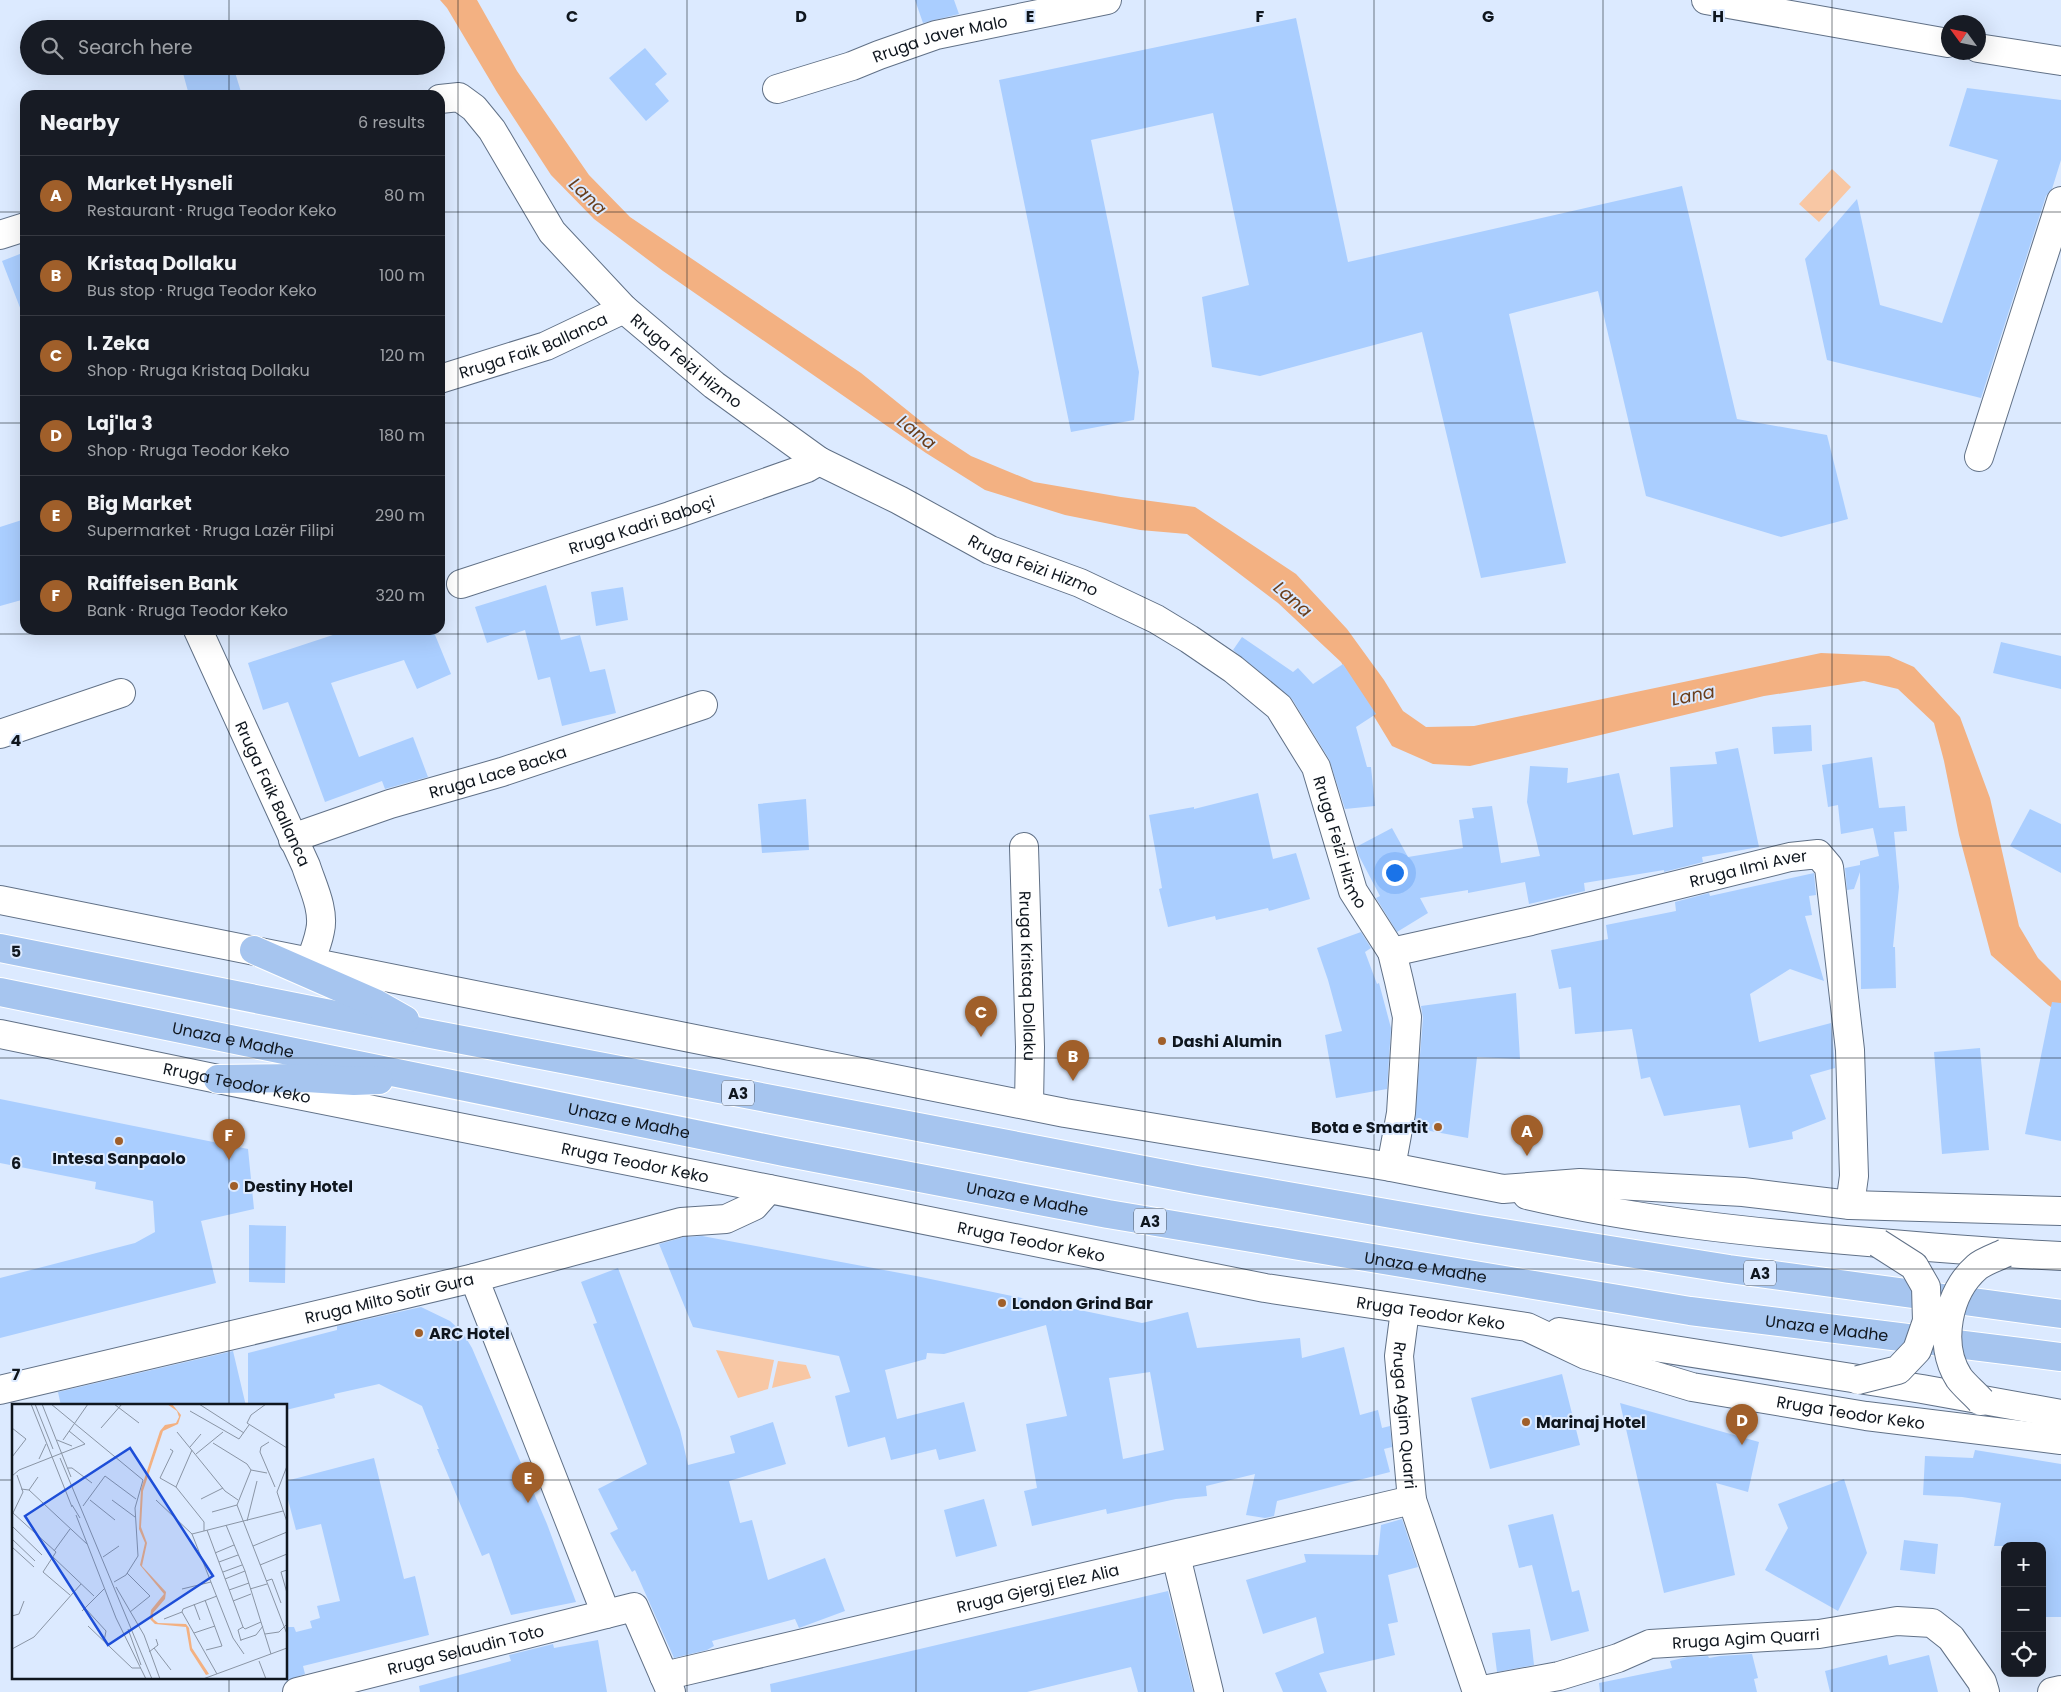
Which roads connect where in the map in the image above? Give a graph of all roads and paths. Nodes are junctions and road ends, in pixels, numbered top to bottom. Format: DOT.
graph roads {
  1 [pos="1107,0"];
  2 [pos="1706,0"];
  3 [pos="1941,42"];
  4 [pos="1986,49"];
  5 [pos="2061,61"];
  6 [pos="777,89"];
  7 [pos="445,98"];
  8 [pos="2061,201"];
  9 [pos="20,229"];
  10 [pos="0,235"];
  11 [pos="624,309"];
  12 [pos="445,377"];
  13 [pos="1979,457"];
  14 [pos="820,461"];
  15 [pos="461,584"];
  16 [pos="200,635"];
  17 [pos="120,693"];
  18 [pos="704,705"];
  19 [pos="0,734"];
  20 [pos="293,840"];
  21 [pos="1024,847"];
  22 [pos="0,900"];
  23 [pos="0,948"];
  24 [pos="254,950"];
  25 [pos="1392,952"];
  26 [pos="310,962"];
  27 [pos="0,992"];
  28 [pos="0,1034"];
  29 [pos="431,1034"];
  30 [pos="422,1077"];
  31 [pos="218,1080"];
  32 [pos="1030,1106"];
  33 [pos="1391,1167"];
  34 [pos="769,1189"];
  35 [pos="1504,1189"];
  36 [pos="1850,1205"];
  37 [pos="2061,1211"];
  38 [pos="1878,1243"];
  39 [pos="2005,1253"];
  40 [pos="2061,1256"];
  41 [pos="474,1278"];
  42 [pos="1405,1310"];
  43 [pos="2055,1311"];
  44 [pos="1527,1327"];
  45 [pos="2054,1358"];
  46 [pos="1858,1380"];
  47 [pos="0,1390"];
  48 [pos="1981,1400"];
  49 [pos="2061,1414"];
  50 [pos="2061,1440"];
  51 [pos="1412,1500"];
  52 [pos="1176,1556"];
  53 [pos="634,1606"];
  54 [pos="606,1614"];
  55 [pos="667,1684"];
  56 [pos="2061,1690"];
  57 [pos="1477,1691"];
  58 [pos="297,1692"];
  59 [pos="1210,1692"];
  60 [pos="1985,1692"];
  61 [pos="2052,1692"];
  1 -- 6 [label="street, Rruga Javer Malo"];
  2 -- 3 [label="street"];
  4 -- 5 [label="street"];
  7 -- 11 [label="street, Rruga Feizi Hizmo"];
  8 -- 13 [label="street"];
  9 -- 10 [label="street"];
  11 -- 12 [label="street, Rruga Faik Ballanca"];
  11 -- 14 [label="street, Rruga Feizi Hizmo"];
  14 -- 15 [label="street, Rruga Kadri Baboçi"];
  14 -- 25 [label="street, Rruga Feizi Hizmo"];
  16 -- 20 [label="street, Rruga Faik Ballanca"];
  17 -- 19 [label="street"];
  18 -- 20 [label="street, Rruga Lace Backa"];
  20 -- 26 [label="street, Rruga Faik Ballanca"];
  21 -- 32 [label="street, Rruga Kristaq Dollaku"];
  22 -- 24 [label="street"];
  23 -- 29 [label="highway, A3"];
  24 -- 26 [label="street"];
  24 -- 29 [label="highway"];
  25 -- 33 [label="street, Rruga Feizi Hizmo"];
  25 -- 36 [label="street, Rruga Ilmi Aver"];
  26 -- 32 [label="street"];
  27 -- 30 [label="highway, Unaza e Madhe / A3"];
  28 -- 31 [label="street, Rruga Teodor Keko"];
  29 -- 43 [label="highway, A3"];
  30 -- 31 [label="highway"];
  30 -- 45 [label="highway, Unaza e Madhe / A3"];
  31 -- 34 [label="street, Rruga Teodor Keko"];
  32 -- 33 [label="street"];
  33 -- 35 [label="street"];
  34 -- 41 [label="street, Rruga Milto Sotir Gura"];
  34 -- 42 [label="street, Rruga Teodor Keko"];
  35 -- 36 [label="street"];
  35 -- 38 [label="street"];
  36 -- 37 [label="street"];
  38 -- 39 [label="street, bridge"];
  38 -- 46 [label="street, bridge"];
  39 -- 40 [label="street"];
  39 -- 48 [label="street, bridge"];
  41 -- 47 [label="street, Rruga Milto Sotir Gura"];
  41 -- 54 [label="street"];
  42 -- 44 [label="street, Rruga Teodor Keko"];
  42 -- 51 [label="street, Rruga Agim Quarri"];
  44 -- 46 [label="street"];
  44 -- 50 [label="street, Rruga Teodor Keko"];
  46 -- 48 [label="street, bridge"];
  48 -- 49 [label="street"];
  51 -- 52 [label="street, Rruga Gjergj Elez Alia"];
  51 -- 57 [label="street, Rruga Agim Quarri"];
  52 -- 55 [label="street, Rruga Gjergj Elez Alia"];
  52 -- 59 [label="street"];
  53 -- 54 [label="street, Rruga Selaudin Toto"];
  53 -- 55 [label="street, Rruga Gjergj Elez Alia"];
  54 -- 58 [label="street, Rruga Selaudin Toto"];
  56 -- 61 [label="street"];
  57 -- 60 [label="street, Rruga Agim Quarri"];
}
